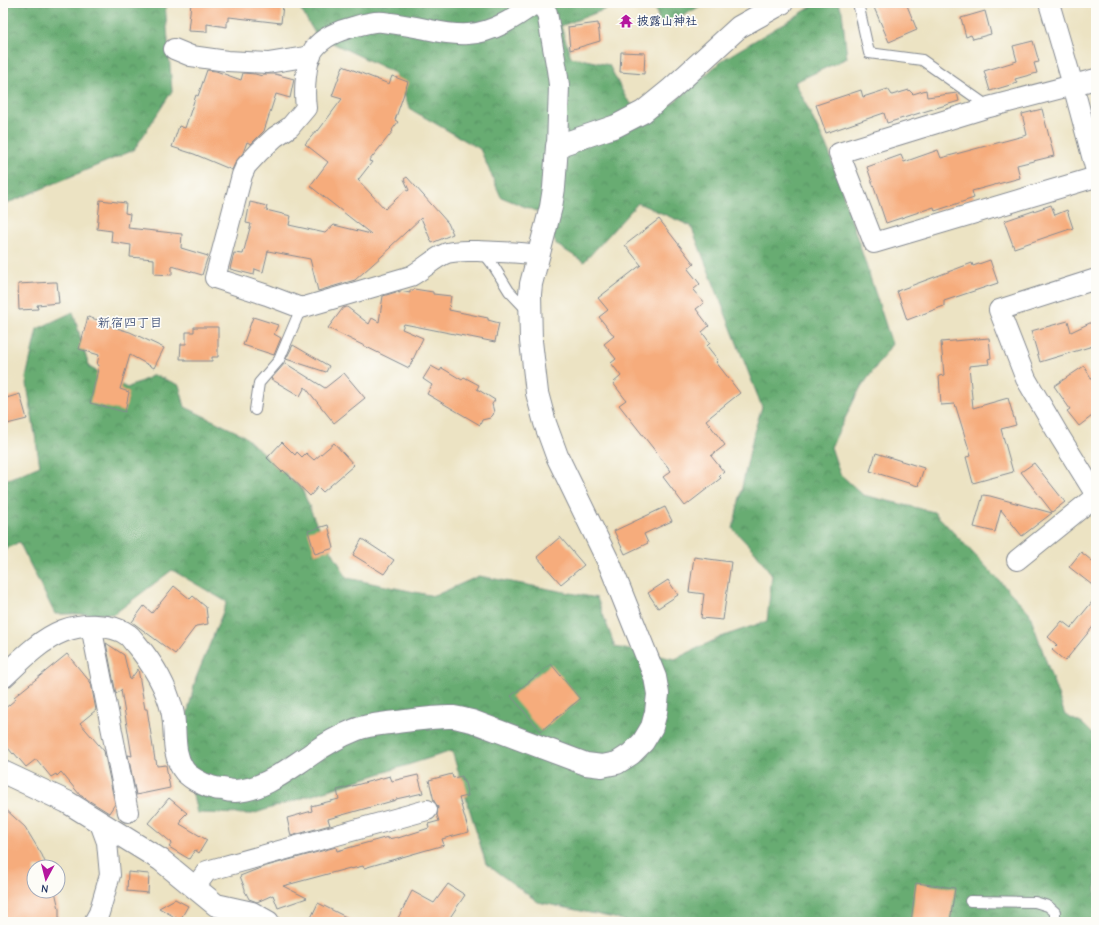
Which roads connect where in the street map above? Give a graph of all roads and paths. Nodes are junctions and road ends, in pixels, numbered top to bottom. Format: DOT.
graph roads {
  1 [pos="536,3"];
  2 [pos="782,3"];
  3 [pos="858,3"];
  4 [pos="1049,3"];
  5 [pos="174,49"];
  6 [pos="311,56"];
  7 [pos="1096,80"];
  8 [pos="1073,86"];
  9 [pos="989,107"];
  10 [pos="557,146"];
  11 [pos="1096,171"];
  12 [pos="1096,177"];
  13 [pos="483,252"];
  14 [pos="539,255"];
  15 [pos="1096,278"];
  16 [pos="301,308"];
  17 [pos="530,314"];
  18 [pos="255,410"];
  19 [pos="1096,495"];
  20 [pos="1017,560"];
  21 [pos="91,626"];
  22 [pos="3,677"];
  23 [pos="3,772"];
  24 [pos="427,810"];
  25 [pos="128,812"];
  26 [pos="100,823"];
  27 [pos="194,887"];
  28 [pos="970,901"];
  29 [pos="94,922"];
  30 [pos="268,922"];
  31 [pos="1055,922"];
  1 -- 6 [label="street"];
  1 -- 10 [label="street"];
  2 -- 10 [label="street"];
  3 -- 9 [label="lane"];
  4 -- 8 [label="street"];
  5 -- 6 [label="street"];
  6 -- 16 [label="street"];
  7 -- 8 [label="street"];
  8 -- 9 [label="street"];
  8 -- 11 [label="street"];
  9 -- 12 [label="street"];
  10 -- 14 [label="street"];
  13 -- 14 [label="street"];
  13 -- 16 [label="street"];
  13 -- 17 [label="lane"];
  14 -- 17 [label="street"];
  15 -- 19 [label="street"];
  16 -- 18 [label="lane"];
  17 -- 21 [label="street"];
  19 -- 20 [label="street"];
  21 -- 22 [label="street"];
  21 -- 25 [label="street"];
  23 -- 26 [label="street"];
  24 -- 27 [label="street"];
  26 -- 27 [label="street"];
  26 -- 29 [label="street"];
  27 -- 30 [label="street"];
  28 -- 31 [label="lane"];
}
